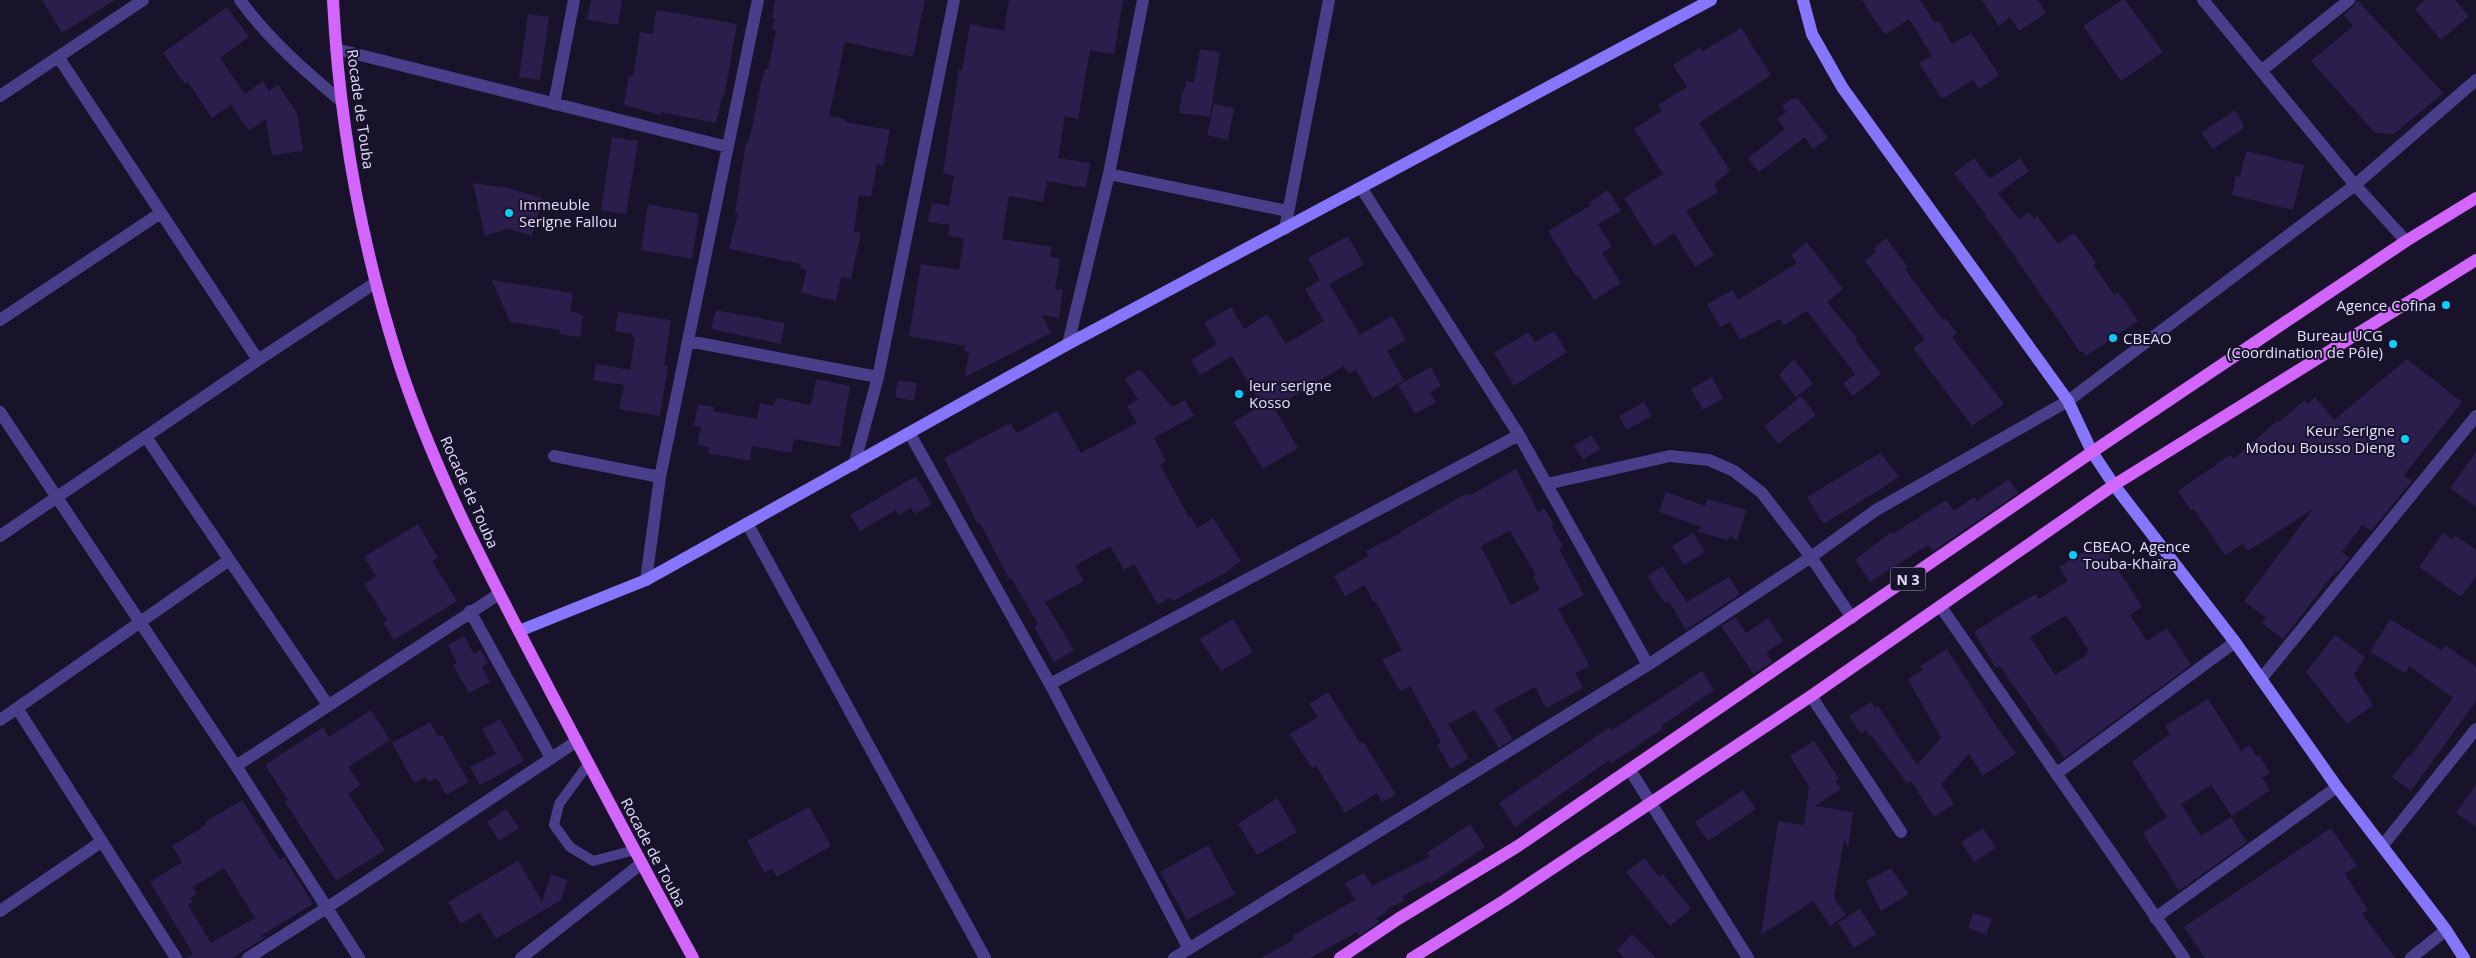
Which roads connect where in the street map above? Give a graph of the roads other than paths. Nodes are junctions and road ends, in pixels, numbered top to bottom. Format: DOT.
graph roads {
  1 [pos="143,0"];
  2 [pos="240,0"];
  3 [pos="333,0"];
  4 [pos="574,0"];
  5 [pos="758,0"];
  6 [pos="954,0"];
  7 [pos="1143,0"];
  8 [pos="1329,0"];
  9 [pos="1711,0"];
  10 [pos="1803,0"];
  11 [pos="2203,0"];
  12 [pos="2349,0"];
  13 [pos="336,49"];
  14 [pos="59,58"];
  15 [pos="2261,71"];
  16 [pos="2476,80"];
  17 [pos="0,96"];
  18 [pos="342,102"];
  19 [pos="554,104"];
  20 [pos="728,147"];
  21 [pos="1109,174"];
  22 [pos="2355,184"];
  23 [pos="1362,189"];
  24 [pos="2476,198"];
  25 [pos="1287,210"];
  26 [pos="159,214"];
  27 [pos="1285,229"];
  28 [pos="2406,241"];
  29 [pos="2476,260"];
  30 [pos="375,283"];
  31 [pos="0,320"];
  32 [pos="688,341"];
  33 [pos="1068,344"];
  34 [pos="258,360"];
  35 [pos="878,377"];
  36 [pos="2068,401"];
  37 [pos="0,412"];
  38 [pos="2476,416"];
  39 [pos="910,434"];
  40 [pos="1519,435"];
  41 [pos="146,437"];
  42 [pos="2092,452"];
  43 [pos="554,456"];
  44 [pos="854,465"];
  45 [pos="660,477"];
  46 [pos="1547,484"];
  47 [pos="2114,485"];
  48 [pos="57,498"];
  49 [pos="748,523"];
  50 [pos="0,536"];
  51 [pos="1811,557"];
  52 [pos="229,560"];
  53 [pos="646,580"];
  54 [pos="499,594"];
  55 [pos="1941,606"];
  56 [pos="470,611"];
  57 [pos="1852,618"];
  58 [pos="140,623"];
  59 [pos="519,631"];
  60 [pos="2236,642"];
  61 [pos="1648,665"];
  62 [pos="2262,678"];
  63 [pos="1050,684"];
  64 [pos="1811,696"];
  65 [pos="328,705"];
  66 [pos="17,708"];
  67 [pos="0,720"];
  68 [pos="2475,732"];
  69 [pos="577,741"];
  70 [pos="551,758"];
  71 [pos="589,763"];
  72 [pos="236,766"];
  73 [pos="1630,770"];
  74 [pos="2056,774"];
  75 [pos="2337,787"];
  76 [pos="1651,804"];
  77 [pos="1901,832"];
  78 [pos="101,842"];
  79 [pos="2383,845"];
  80 [pos="635,850"];
  81 [pos="642,863"];
  82 [pos="328,907"];
  83 [pos="0,911"];
  84 [pos="2154,918"];
  85 [pos="2446,930"];
  86 [pos="1189,949"];
  87 [pos="176,958"];
  88 [pos="248,958"];
  89 [pos="359,958"];
  90 [pos="521,958"];
  91 [pos="693,958"];
  92 [pos="985,958"];
  93 [pos="1174,958"];
  94 [pos="1340,958"];
  95 [pos="1412,958"];
  96 [pos="1748,958"];
  97 [pos="2184,958"];
  98 [pos="2411,958"];
  99 [pos="2464,958"];
  1 -- 14 [label="street"];
  2 -- 18 [label="street"];
  3 -- 13 [label="main road, Rocade de Touba"];
  4 -- 19 [label="street"];
  5 -- 20 [label="street"];
  6 -- 35 [label="street"];
  7 -- 21 [label="street"];
  8 -- 25 [label="street"];
  9 -- 23 [label="street"];
  10 -- 36 [label="street"];
  11 -- 15 [label="street"];
  12 -- 15 [label="street"];
  13 -- 18 [label="main road, Rocade de Touba"];
  13 -- 19 [label="street"];
  14 -- 17 [label="street"];
  14 -- 26 [label="street"];
  15 -- 22 [label="street"];
  16 -- 22 [label="street"];
  18 -- 30 [label="main road, Rocade de Touba"];
  19 -- 20 [label="street"];
  20 -- 32 [label="street"];
  21 -- 25 [label="street"];
  21 -- 33 [label="street"];
  22 -- 28 [label="street"];
  22 -- 36 [label="street"];
  23 -- 27 [label="street"];
  23 -- 40 [label="street"];
  24 -- 28 [label="main road, N 3"];
  25 -- 27 [label="street"];
  26 -- 31 [label="street"];
  26 -- 34 [label="street"];
  27 -- 33 [label="street"];
  28 -- 42 [label="main road, N 3"];
  29 -- 47 [label="main road, N 3"];
  30 -- 34 [label="street"];
  30 -- 54 [label="main road, Rocade de Touba"];
  32 -- 35 [label="street"];
  32 -- 45 [label="street"];
  33 -- 39 [label="street"];
  34 -- 41 [label="street"];
  35 -- 44 [label="street"];
  36 -- 42 [label="street"];
  36 -- 51 [label="street"];
  37 -- 48 [label="street"];
  38 -- 62 [label="street"];
  39 -- 44 [label="street"];
  39 -- 63 [label="street"];
  40 -- 46 [label="street"];
  40 -- 63 [label="street"];
  41 -- 48 [label="street"];
  41 -- 52 [label="street"];
  42 -- 47 [label="street"];
  42 -- 57 [label="main road, N 3"];
  43 -- 45 [label="street"];
  44 -- 49 [label="street"];
  45 -- 53 [label="street"];
  46 -- 51 [label="street"];
  46 -- 61 [label="street"];
  47 -- 55 [label="main road, N 3"];
  47 -- 60 [label="street"];
  48 -- 50 [label="street"];
  48 -- 58 [label="street"];
  49 -- 53 [label="street"];
  49 -- 92 [label="street"];
  51 -- 57 [label="street"];
  51 -- 61 [label="street"];
  52 -- 58 [label="street"];
  52 -- 65 [label="street"];
  53 -- 59 [label="street"];
  54 -- 56 [label="street"];
  54 -- 59 [label="main road, Rocade de Touba"];
  55 -- 64 [label="main road, N 3"];
  55 -- 74 [label="street"];
  56 -- 65 [label="street"];
  56 -- 70 [label="street"];
  57 -- 73 [label="main road, N 3"];
  58 -- 66 [label="street"];
  58 -- 72 [label="street"];
  59 -- 69 [label="main road, Rocade de Touba"];
  60 -- 62 [label="street"];
  60 -- 74 [label="street"];
  61 -- 86 [label="street"];
  62 -- 75 [label="street"];
  63 -- 86 [label="street"];
  64 -- 76 [label="main road, N 3"];
  64 -- 77 [label="street"];
  65 -- 72 [label="street"];
  66 -- 67 [label="street"];
  66 -- 78 [label="street"];
  68 -- 79 [label="street"];
  69 -- 70 [label="street"];
  69 -- 71 [label="main road, Rocade de Touba"];
  70 -- 82 [label="street"];
  71 -- 80 [label="main road, Rocade de Touba"];
  71 -- 80 [label="lane"];
  72 -- 82 [label="street"];
  73 -- 76 [label="street"];
  73 -- 94 [label="main road, N 3"];
  74 -- 84 [label="street"];
  75 -- 79 [label="street"];
  75 -- 84 [label="street"];
  76 -- 95 [label="main road, N 3"];
  76 -- 96 [label="street"];
  78 -- 83 [label="street"];
  78 -- 87 [label="street"];
  79 -- 85 [label="street"];
  80 -- 81 [label="main road, Rocade de Touba"];
  81 -- 90 [label="street"];
  81 -- 91 [label="main road, Rocade de Touba"];
  82 -- 88 [label="street"];
  82 -- 89 [label="street"];
  84 -- 97 [label="street"];
  85 -- 98 [label="street"];
  85 -- 99 [label="street"];
  86 -- 93 [label="street"];
}
